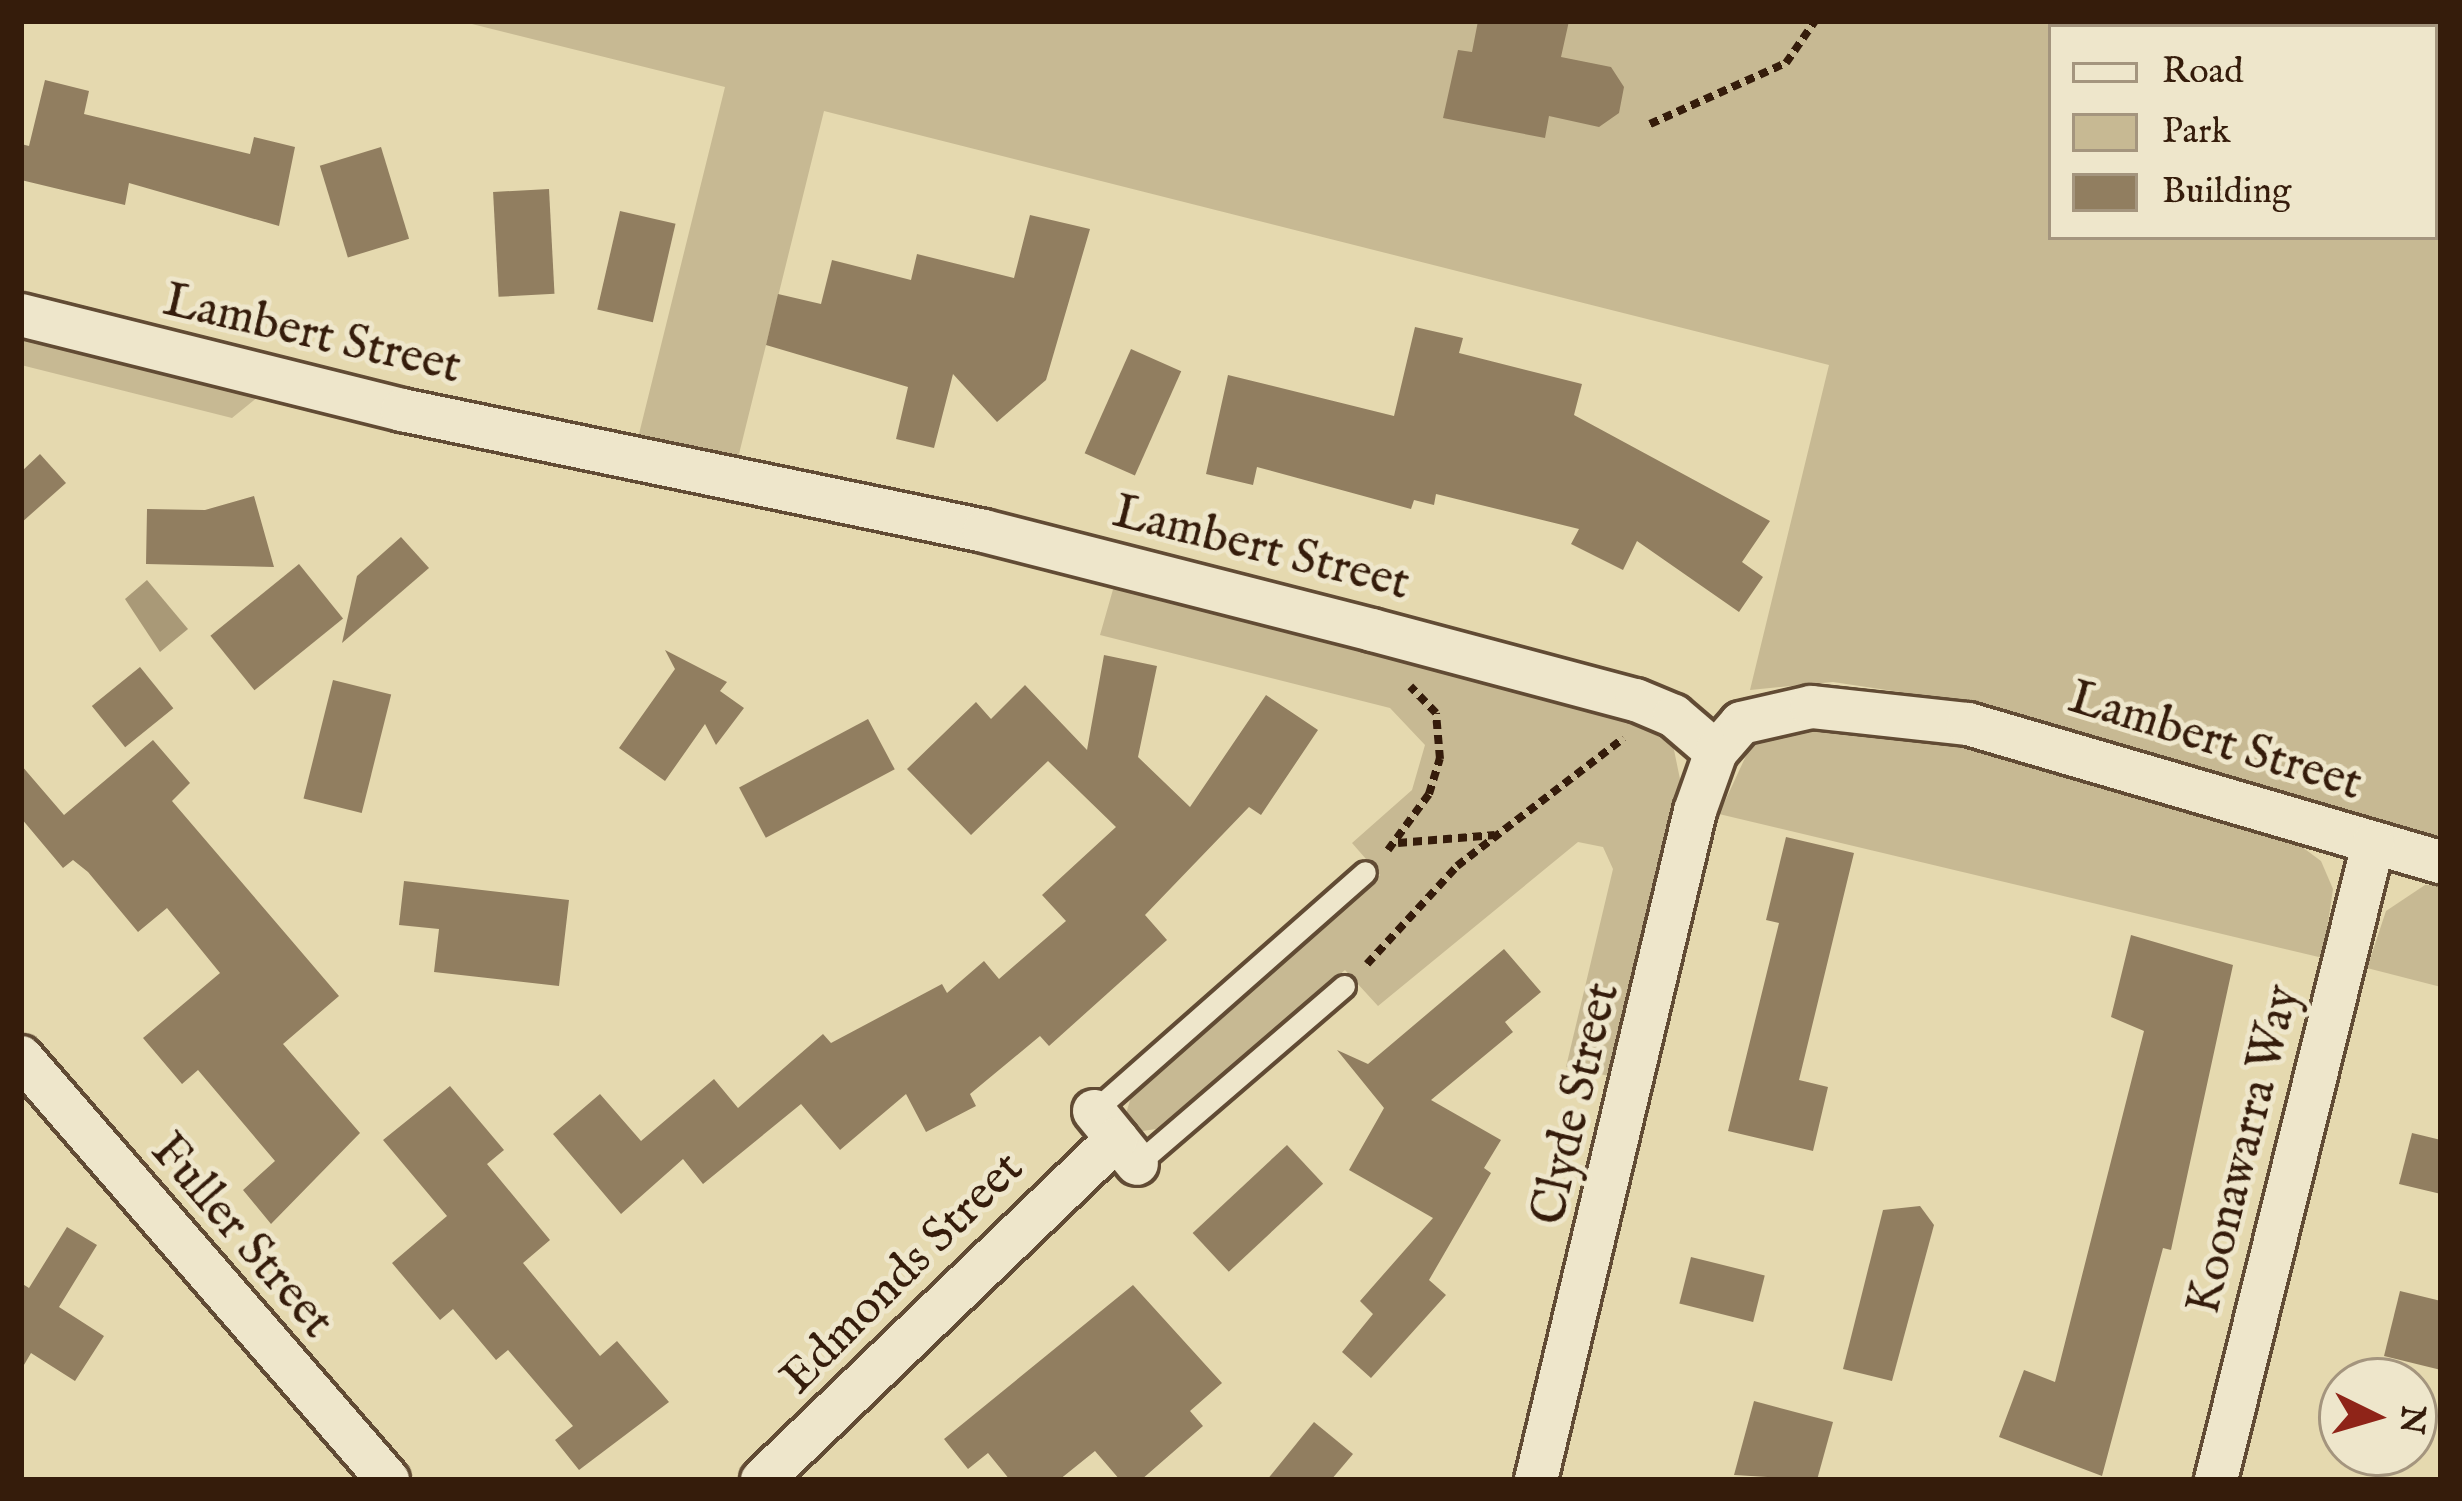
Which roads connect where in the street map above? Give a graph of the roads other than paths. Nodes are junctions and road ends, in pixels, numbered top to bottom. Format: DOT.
graph roads {
  1 [pos="21,315"];
  2 [pos="1716,752"];
  3 [pos="2373,844"];
  4 [pos="2441,862"];
  5 [pos="1365,872"];
  6 [pos="1344,986"];
  7 [pos="21,1058"];
  8 [pos="1116,1138"];
  9 [pos="388,1480"];
  10 [pos="762,1480"];
  11 [pos="1536,1480"];
  12 [pos="2216,1480"];
  1 -- 2 [label="street, Lambert Street"];
  2 -- 3 [label="street, Lambert Street"];
  2 -- 11 [label="street, Clyde Street"];
  3 -- 4 [label="street, Lambert Street"];
  3 -- 12 [label="street, Koonawarra Way"];
  5 -- 8 [label="lane, Edmonds Street"];
  6 -- 8 [label="lane, Edmonds Street"];
  7 -- 9 [label="street, Fuller Street"];
  8 -- 10 [label="street, Edmonds Street"];
}
